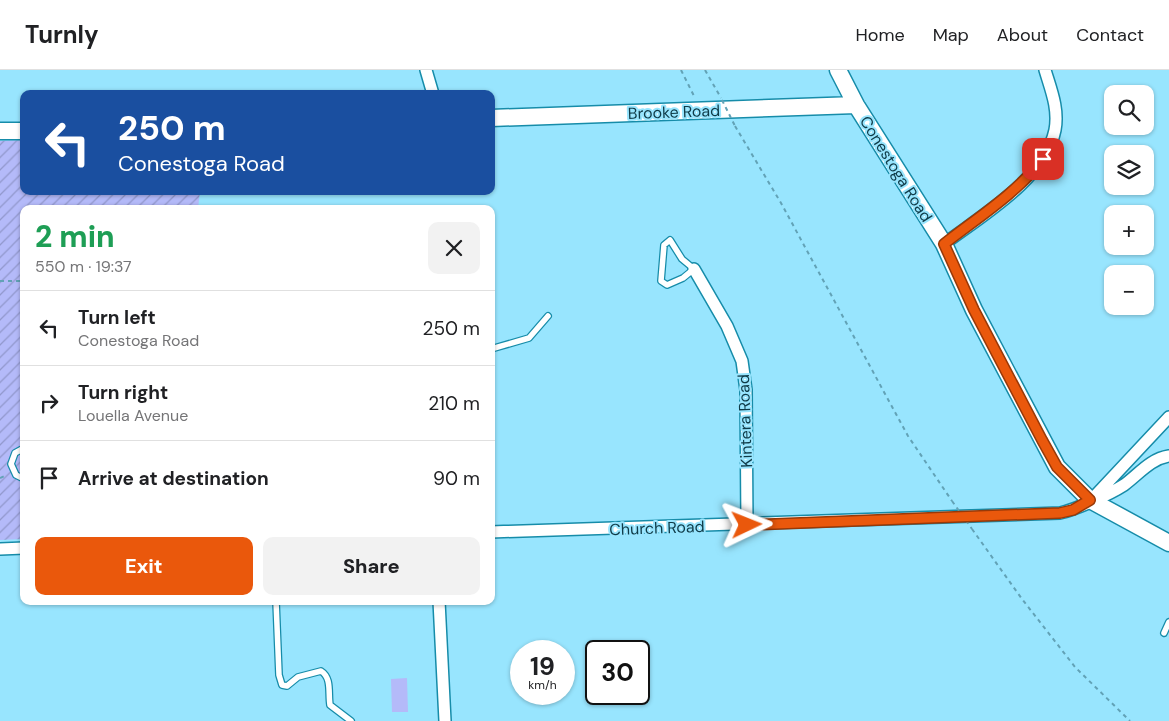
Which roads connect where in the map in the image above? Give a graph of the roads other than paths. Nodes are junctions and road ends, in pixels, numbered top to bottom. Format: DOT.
graph roads {
  1 [pos="426,70"];
  2 [pos="838,70"];
  3 [pos="1045,70"];
  4 [pos="432,90"];
  5 [pos="856,105"];
  6 [pos="495,118"];
  7 [pos="0,131"];
  8 [pos="20,131"];
  9 [pos="944,244"];
  10 [pos="694,270"];
  11 [pos="548,316"];
  12 [pos="495,347"];
  13 [pos="1169,417"];
  14 [pos="20,451"];
  15 [pos="1169,456"];
  16 [pos="20,476"];
  17 [pos="1090,500"];
  18 [pos="747,525"];
  19 [pos="495,532"];
  20 [pos="1169,543"];
  21 [pos="20,548"];
  22 [pos="0,549"];
  23 [pos="276,605"];
  24 [pos="440,605"];
  25 [pos="1169,622"];
  26 [pos="1164,633"];
  27 [pos="351,721"];
  28 [pos="445,721"];
  1 -- 4 [label="street"];
  2 -- 5 [label="main road, Conestoga Road"];
  3 -- 9 [label="street"];
  5 -- 6 [label="main road, Brooke Road"];
  5 -- 9 [label="main road, Conestoga Road"];
  7 -- 8 [label="main road"];
  9 -- 17 [label="main road, Conestoga Road"];
  10 -- 10 [label="lane"];
  10 -- 18 [label="street, Kintera Road"];
  11 -- 12 [label="lane"];
  13 -- 17 [label="street"];
  14 -- 16 [label="lane"];
  15 -- 17 [label="street, Church Road"];
  17 -- 18 [label="street, Church Road"];
  17 -- 20 [label="main road, Conestoga Road"];
  18 -- 19 [label="street, Church Road"];
  21 -- 22 [label="street"];
  23 -- 27 [label="lane"];
  24 -- 28 [label="street"];
  25 -- 26 [label="lane"];
}
